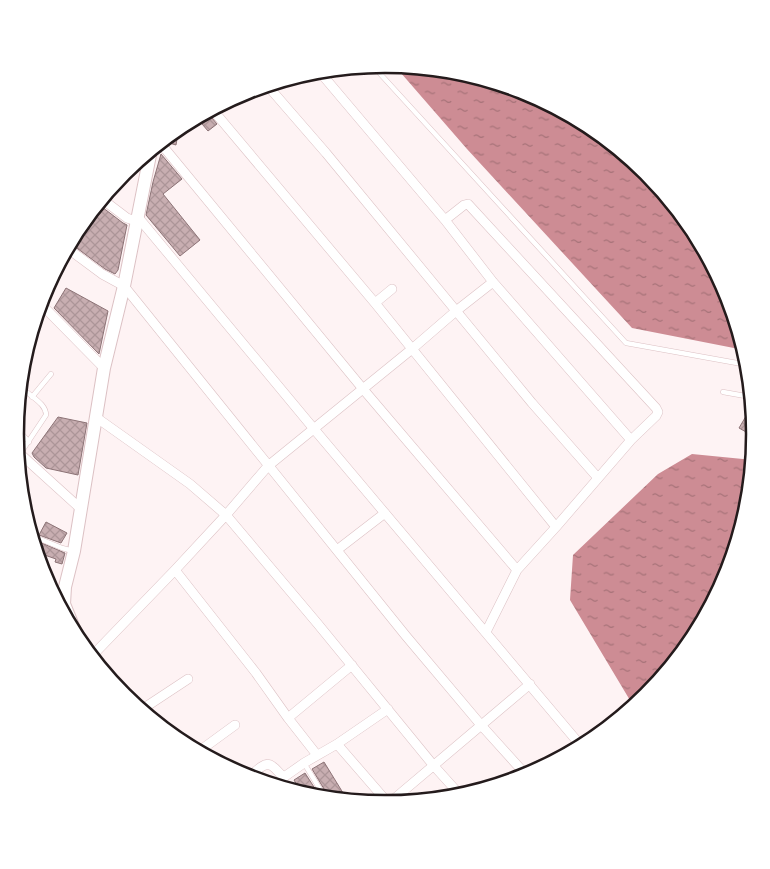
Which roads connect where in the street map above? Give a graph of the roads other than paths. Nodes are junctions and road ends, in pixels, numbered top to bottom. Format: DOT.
graph roads {
  1 [pos="380,73"];
  2 [pos="326,78"];
  3 [pos="272,91"];
  4 [pos="217,115"];
  5 [pos="164,149"];
  6 [pos="149,162"];
  7 [pos="107,204"];
  8 [pos="137,219"];
  9 [pos="445,220"];
  10 [pos="73,252"];
  11 [pos="493,282"];
  12 [pos="124,286"];
  13 [pos="392,289"];
  14 [pos="374,303"];
  15 [pos="46,309"];
  16 [pos="456,311"];
  17 [pos="412,349"];
  18 [pos="739,363"];
  19 [pos="104,368"];
  20 [pos="51,374"];
  21 [pos="363,389"];
  22 [pos="723,392"];
  23 [pos="26,393"];
  24 [pos="744,396"];
  25 [pos="32,397"];
  26 [pos="97,418"];
  27 [pos="314,429"];
  28 [pos="24,436"];
  29 [pos="630,440"];
  30 [pos="29,442"];
  31 [pos="25,446"];
  32 [pos="25,457"];
  33 [pos="268,466"];
  34 [pos="598,478"];
  35 [pos="81,508"];
  36 [pos="385,513"];
  37 [pos="226,515"];
  38 [pos="556,527"];
  39 [pos="40,539"];
  40 [pos="337,550"];
  41 [pos="74,552"];
  42 [pos="175,570"];
  43 [pos="516,570"];
  44 [pos="64,600"];
  45 [pos="486,632"];
  46 [pos="97,652"];
  47 [pos="352,666"];
  48 [pos="188,679"];
  49 [pos="530,684"];
  50 [pos="147,706"];
  51 [pos="388,709"];
  52 [pos="288,718"];
  53 [pos="235,725"];
  54 [pos="481,726"];
  55 [pos="577,740"];
  56 [pos="338,744"];
  57 [pos="204,747"];
  58 [pos="317,755"];
  59 [pos="304,763"];
  60 [pos="434,766"];
  61 [pos="521,769"];
  62 [pos="256,772"];
  63 [pos="455,789"];
  64 [pos="320,790"];
  65 [pos="398,795"];
  66 [pos="381,796"];
  1 -- 18 [label="lane"];
  2 -- 9 [label="street"];
  3 -- 16 [label="street"];
  4 -- 14 [label="street"];
  5 -- 21 [label="street"];
  6 -- 8 [label="street"];
  7 -- 8 [label="street"];
  8 -- 12 [label="street"];
  8 -- 27 [label="street"];
  9 -- 11 [label="street"];
  9 -- 29 [label="street"];
  10 -- 12 [label="street"];
  11 -- 16 [label="street"];
  11 -- 29 [label="street"];
  12 -- 19 [label="street"];
  12 -- 33 [label="street"];
  13 -- 14 [label="street"];
  14 -- 17 [label="street"];
  15 -- 19 [label="street"];
  16 -- 17 [label="street"];
  16 -- 34 [label="street"];
  17 -- 21 [label="street"];
  17 -- 38 [label="street"];
  19 -- 26 [label="street"];
  20 -- 25 [label="lane"];
  21 -- 27 [label="street"];
  21 -- 43 [label="street"];
  22 -- 24 [label="lane"];
  23 -- 25 [label="lane"];
  25 -- 30 [label="lane"];
  26 -- 35 [label="street"];
  26 -- 37 [label="street"];
  27 -- 33 [label="street"];
  27 -- 36 [label="street"];
  28 -- 30 [label="lane"];
  29 -- 34 [label="street"];
  30 -- 31 [label="lane"];
  32 -- 35 [label="street"];
  33 -- 37 [label="street"];
  33 -- 40 [label="street"];
  34 -- 38 [label="street"];
  35 -- 41 [label="street"];
  36 -- 40 [label="street"];
  36 -- 45 [label="street"];
  37 -- 42 [label="street"];
  37 -- 47 [label="street"];
  38 -- 43 [label="street"];
  39 -- 41 [label="lane"];
  40 -- 54 [label="street"];
  41 -- 44 [label="street"];
  42 -- 46 [label="street"];
  42 -- 52 [label="street"];
  43 -- 45 [label="street"];
  45 -- 49 [label="street"];
  47 -- 51 [label="street"];
  47 -- 52 [label="street"];
  48 -- 50 [label="street"];
  49 -- 54 [label="street"];
  49 -- 55 [label="street"];
  51 -- 56 [label="street"];
  51 -- 60 [label="street"];
  52 -- 58 [label="street"];
  53 -- 57 [label="street"];
  54 -- 60 [label="street"];
  54 -- 61 [label="street"];
  56 -- 58 [label="street"];
  56 -- 66 [label="street"];
  58 -- 59 [label="street"];
  59 -- 62 [label="street"];
  59 -- 64 [label="lane"];
  60 -- 63 [label="street"];
  60 -- 65 [label="street"];
}
